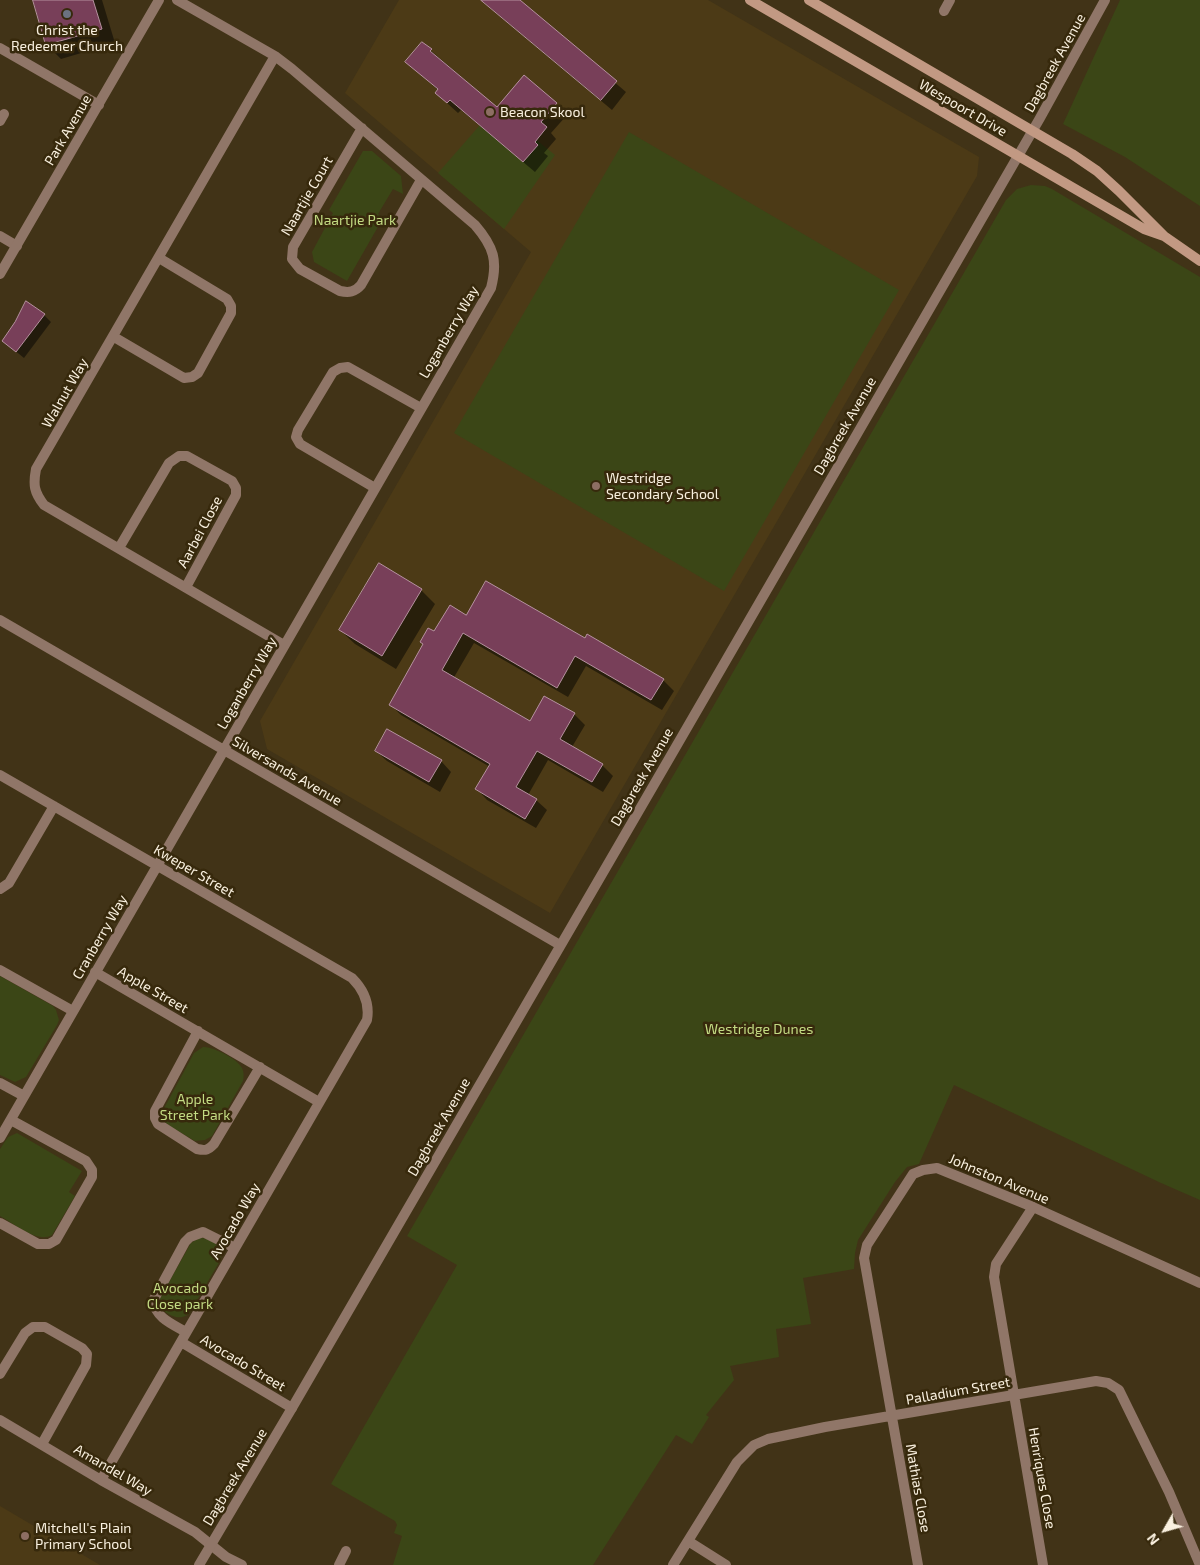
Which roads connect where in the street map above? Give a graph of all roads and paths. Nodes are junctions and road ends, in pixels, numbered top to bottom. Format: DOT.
graph roads {
  1 [pos="159,0"];
  2 [pos="177,0"];
  3 [pos="750,0"];
  4 [pos="809,0"];
  5 [pos="950,0"];
  6 [pos="1106,0"];
  7 [pos="944,11"];
  8 [pos="0,48"];
  9 [pos="276,56"];
  10 [pos="98,105"];
  11 [pos="362,128"];
  12 [pos="1033,130"];
  13 [pos="1018,156"];
  14 [pos="421,180"];
  15 [pos="0,236"];
  16 [pos="1164,236"];
  17 [pos="16,246"];
  18 [pos="159,258"];
  19 [pos="1200,261"];
  20 [pos="0,274"];
  21 [pos="114,337"];
  22 [pos="421,408"];
  23 [pos="374,488"];
  24 [pos="118,548"];
  25 [pos="186,587"];
  26 [pos="0,620"];
  27 [pos="284,645"];
  28 [pos="224,750"];
  29 [pos="0,775"];
  30 [pos="54,806"];
  31 [pos="156,866"];
  32 [pos="0,889"];
  33 [pos="560,945"];
  34 [pos="0,970"];
  35 [pos="95,972"];
  36 [pos="367,998"];
  37 [pos="73,1011"];
  38 [pos="198,1032"];
  39 [pos="260,1067"];
  40 [pos="0,1083"];
  41 [pos="24,1096"];
  42 [pos="319,1102"];
  43 [pos="11,1120"];
  44 [pos="0,1138"];
  45 [pos="1033,1207"];
  46 [pos="0,1223"];
  47 [pos="235,1248"];
  48 [pos="1200,1283"];
  49 [pos="186,1332"];
  50 [pos="180,1342"];
  51 [pos="0,1374"];
  52 [pos="1014,1395"];
  53 [pos="292,1408"];
  54 [pos="891,1416"];
  55 [pos="0,1420"];
  56 [pos="42,1444"];
  57 [pos="101,1480"];
  58 [pos="688,1541"];
  59 [pos="211,1545"];
  60 [pos="346,1552"];
  61 [pos="199,1565"];
  62 [pos="242,1565"];
  63 [pos="339,1565"];
  64 [pos="673,1565"];
  65 [pos="726,1565"];
  66 [pos="918,1565"];
  67 [pos="1043,1565"];
  68 [pos="1200,1565"];
  1 -- 10 [label="street, Park Avenue"];
  2 -- 9 [label="street, Loganberry Way"];
  3 -- 13 [label="main road, Wespoort Drive"];
  4 -- 12 [label="main road, Wespoort Drive"];
  5 -- 7 [label="street"];
  6 -- 12 [label="street, Dagbreek Avenue"];
  8 -- 10 [label="street"];
  9 -- 11 [label="street, Loganberry Way"];
  9 -- 18 [label="street, Walnut Way"];
  10 -- 17 [label="street, Park Avenue"];
  11 -- 14 [label="street, Loganberry Way"];
  11 -- 14 [label="street, Naartjie Court"];
  12 -- 13 [label="street, Dagbreek Avenue"];
  12 -- 16 [label="main road, Wespoort Drive"];
  13 -- 16 [label="main road, Wespoort Drive"];
  13 -- 33 [label="street, Dagbreek Avenue"];
  14 -- 22 [label="street, Loganberry Way"];
  15 -- 17 [label="street"];
  16 -- 19 [label="main road, Wespoort Drive"];
  17 -- 20 [label="street, Park Avenue"];
  18 -- 21 [label="street, Walnut Way"];
  18 -- 21 [label="street"];
  21 -- 24 [label="street, Walnut Way"];
  22 -- 23 [label="street, Loganberry Way"];
  22 -- 23 [label="street"];
  23 -- 27 [label="street, Loganberry Way"];
  24 -- 25 [label="street, Walnut Way"];
  24 -- 25 [label="street, Aarbei Close"];
  25 -- 27 [label="street, Walnut Way"];
  26 -- 28 [label="street, Silversands Avenue"];
  27 -- 28 [label="street, Loganberry Way"];
  28 -- 31 [label="street, Cranberry Way"];
  28 -- 33 [label="street, Silversands Avenue"];
  29 -- 30 [label="street, Kweper Street"];
  30 -- 31 [label="street, Kweper Street"];
  30 -- 32 [label="street"];
  31 -- 35 [label="street, Cranberry Way"];
  31 -- 36 [label="street, Kweper Street"];
  33 -- 53 [label="street, Dagbreek Avenue"];
  34 -- 37 [label="street"];
  35 -- 37 [label="street, Cranberry Way"];
  35 -- 38 [label="street, Apple Street"];
  36 -- 42 [label="street, Avocado Way"];
  37 -- 41 [label="street, Cranberry Way"];
  38 -- 39 [label="street, Apple Street"];
  38 -- 39 [label="street"];
  39 -- 42 [label="street, Apple Street"];
  40 -- 41 [label="street"];
  41 -- 43 [label="street, Cranberry Way"];
  42 -- 47 [label="street, Avocado Way"];
  43 -- 44 [label="street, Cranberry Way"];
  43 -- 46 [label="street"];
  45 -- 48 [label="street, Johnston Avenue"];
  45 -- 52 [label="street, Henriques Close"];
  45 -- 54 [label="street, Johnston Avenue"];
  47 -- 49 [label="street, Avocado Way"];
  47 -- 49 [label="street"];
  49 -- 50 [label="street, Avocado Way"];
  50 -- 53 [label="street, Avocado Street"];
  50 -- 57 [label="street, Avocado Way"];
  51 -- 56 [label="street"];
  52 -- 54 [label="street, Palladium Street"];
  52 -- 67 [label="street, Henriques Close"];
  52 -- 68 [label="street, Palladium Street"];
  53 -- 59 [label="street, Dagbreek Avenue"];
  54 -- 58 [label="street, Palladium Street"];
  54 -- 66 [label="street, Mathias Close"];
  55 -- 56 [label="street, Amandel Way"];
  56 -- 57 [label="street, Amandel Way"];
  57 -- 59 [label="street, Amandel Way"];
  58 -- 64 [label="street, Palladium Street"];
  58 -- 65 [label="street"];
  59 -- 61 [label="street, Dagbreek Avenue"];
  59 -- 62 [label="street, Amandel Way"];
  60 -- 63 [label="street"];
}
